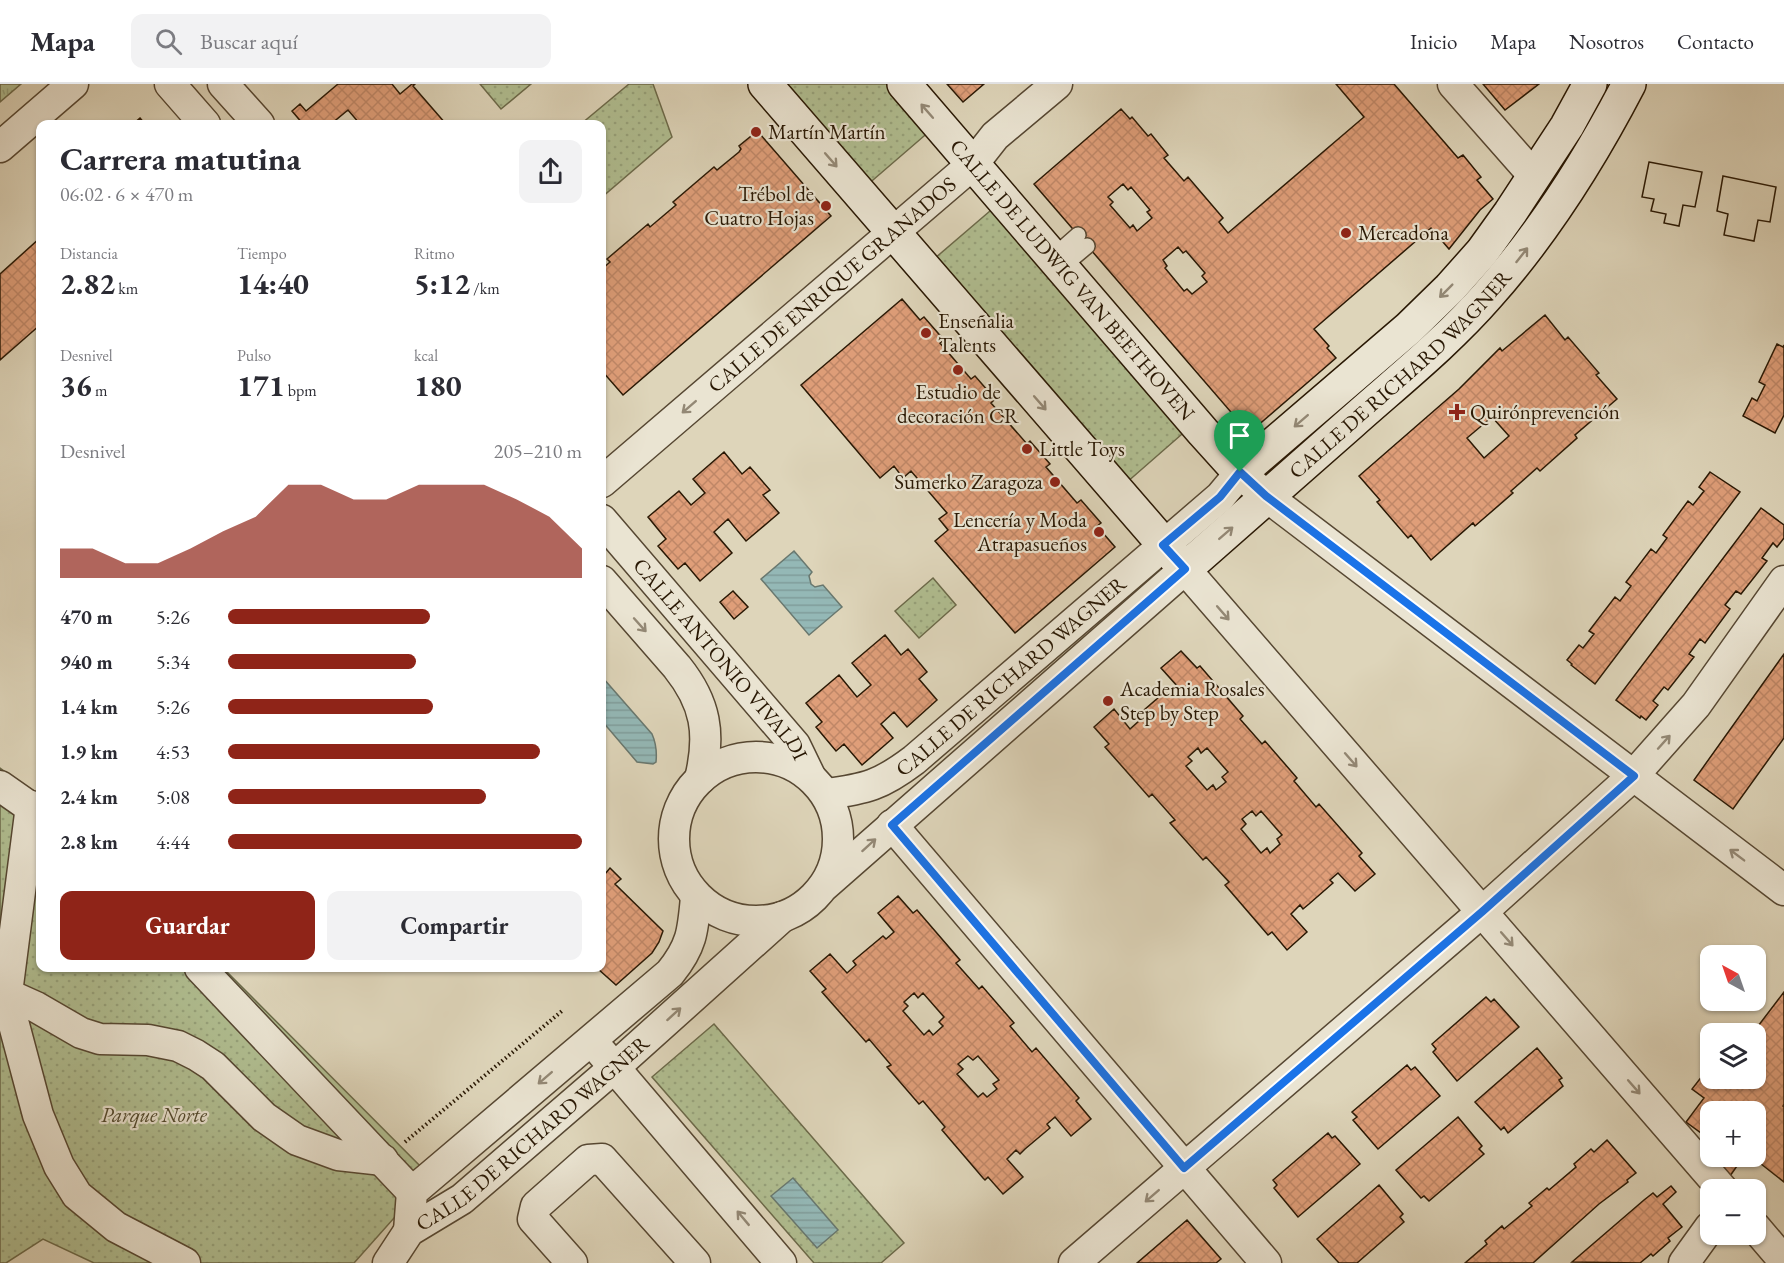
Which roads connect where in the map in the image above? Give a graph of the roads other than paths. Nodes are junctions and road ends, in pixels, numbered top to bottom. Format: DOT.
graph roads {
  1 [pos="73,84"];
  2 [pos="170,84"];
  3 [pos="224,84"];
  4 [pos="765,84"];
  5 [pos="904,84"];
  6 [pos="1057,84"];
  7 [pos="1453,84"];
  8 [pos="1590,84"];
  9 [pos="1629,84"];
  10 [pos="202,120"];
  11 [pos="256,120"];
  12 [pos="0,147"];
  13 [pos="973,164"];
  14 [pos="1534,176"];
  15 [pos="893,232"];
  16 [pos="1082,240"];
  17 [pos="1057,262"];
  18 [pos="1240,472"];
  19 [pos="606,479"];
  20 [pos="1266,496"];
  21 [pos="606,525"];
  22 [pos="1163,545"];
  23 [pos="1185,569"];
  24 [pos="1784,581"];
  25 [pos="606,586"];
  26 [pos="1634,776"];
  27 [pos="700,779"];
  28 [pos="818,785"];
  29 [pos="0,786"];
  30 [pos="36,810"];
  31 [pos="892,825"];
  32 [pos="825,885"];
  33 [pos="1784,890"];
  34 [pos="696,897"];
  35 [pos="1483,911"];
  36 [pos="782,917"];
  37 [pos="204,972"];
  38 [pos="3,983"];
  39 [pos="0,1032"];
  40 [pos="590,1040"];
  41 [pos="615,1067"];
  42 [pos="383,1160"];
  43 [pos="1184,1168"];
  44 [pos="1714,1179"];
  45 [pos="412,1192"];
  46 [pos="409,1231"];
  47 [pos="1766,1240"];
  48 [pos="1700,1241"];
  49 [pos="774,1261"];
  50 [pos="1784,1261"];
  51 [pos="185,1263"];
  52 [pos="388,1263"];
  53 [pos="572,1263"];
  54 [pos="694,1263"];
  55 [pos="1074,1263"];
  56 [pos="1266,1263"];
  57 [pos="1684,1263"];
  1 -- 12 [label="street"];
  2 -- 10 [label="street"];
  3 -- 11 [label="street"];
  4 -- 15 [label="street, one-way"];
  13 -- 5 [label="street, CALLE DE LUDWIG VAN BEETHOVEN, one-way"];
  6 -- 13 [label="street, CALLE DE ENRIQUE GRANADOS"];
  7 -- 14 [label="street"];
  8 -- 14 [label="street, CALLE DE RICHARD WAGNER"];
  20 -- 9 [label="street, CALLE DE RICHARD WAGNER, one-way"];
  13 -- 15 [label="street, CALLE DE ENRIQUE GRANADOS"];
  13 -- 17 [label="street, CALLE DE LUDWIG VAN BEETHOVEN"];
  14 -- 18 [label="street, CALLE DE RICHARD WAGNER, one-way"];
  15 -- 19 [label="street, CALLE DE ENRIQUE GRANADOS, one-way"];
  15 -- 22 [label="street, one-way"];
  16 -- 17 [label="lane"];
  17 -- 18 [label="street, CALLE DE LUDWIG VAN BEETHOVEN"];
  18 -- 20 [label="street, CALLE DE LUDWIG VAN BEETHOVEN"];
  18 -- 22 [label="street, CALLE DE RICHARD WAGNER"];
  23 -- 20 [label="street, CALLE DE RICHARD WAGNER, one-way"];
  20 -- 26 [label="street, CALLE DE LUDWIG VAN BEETHOVEN"];
  21 -- 28 [label="street, CALLE ANTONIO VIVALDI"];
  22 -- 23 [label="street"];
  22 -- 28 [label="street, CALLE DE RICHARD WAGNER"];
  23 -- 31 [label="street, CALLE DE RICHARD WAGNER"];
  23 -- 35 [label="street, one-way"];
  26 -- 24 [label="street, one-way"];
  25 -- 27 [label="street, one-way"];
  33 -- 26 [label="street, CALLE DE LUDWIG VAN BEETHOVEN, one-way"];
  26 -- 35 [label="street"];
  27 -- 28 [label="street"];
  27 -- 34 [label="street"];
  28 -- 32 [label="street"];
  29 -- 30 [label="street"];
  30 -- 38 [label="street"];
  32 -- 31 [label="street, CALLE DE RICHARD WAGNER, one-way"];
  31 -- 43 [label="street"];
  32 -- 36 [label="street"];
  34 -- 36 [label="street"];
  34 -- 40 [label="street, CALLE DE RICHARD WAGNER"];
  35 -- 43 [label="street"];
  35 -- 44 [label="street, one-way"];
  41 -- 36 [label="street, CALLE DE RICHARD WAGNER, one-way"];
  37 -- 42 [label="street"];
  38 -- 39 [label="street"];
  38 -- 42 [label="street"];
  38 -- 51 [label="street"];
  40 -- 41 [label="street"];
  40 -- 45 [label="street, CALLE DE RICHARD WAGNER, one-way"];
  41 -- 46 [label="street, CALLE DE RICHARD WAGNER"];
  49 -- 41 [label="street, one-way"];
  42 -- 45 [label="street"];
  43 -- 55 [label="street, one-way"];
  43 -- 56 [label="street"];
  45 -- 46 [label="street, CALLE DE RICHARD WAGNER"];
  46 -- 52 [label="street"];
  47 -- 50 [label="street"];
  48 -- 57 [label="street"];
  53 -- 54 [label="street"];
}
